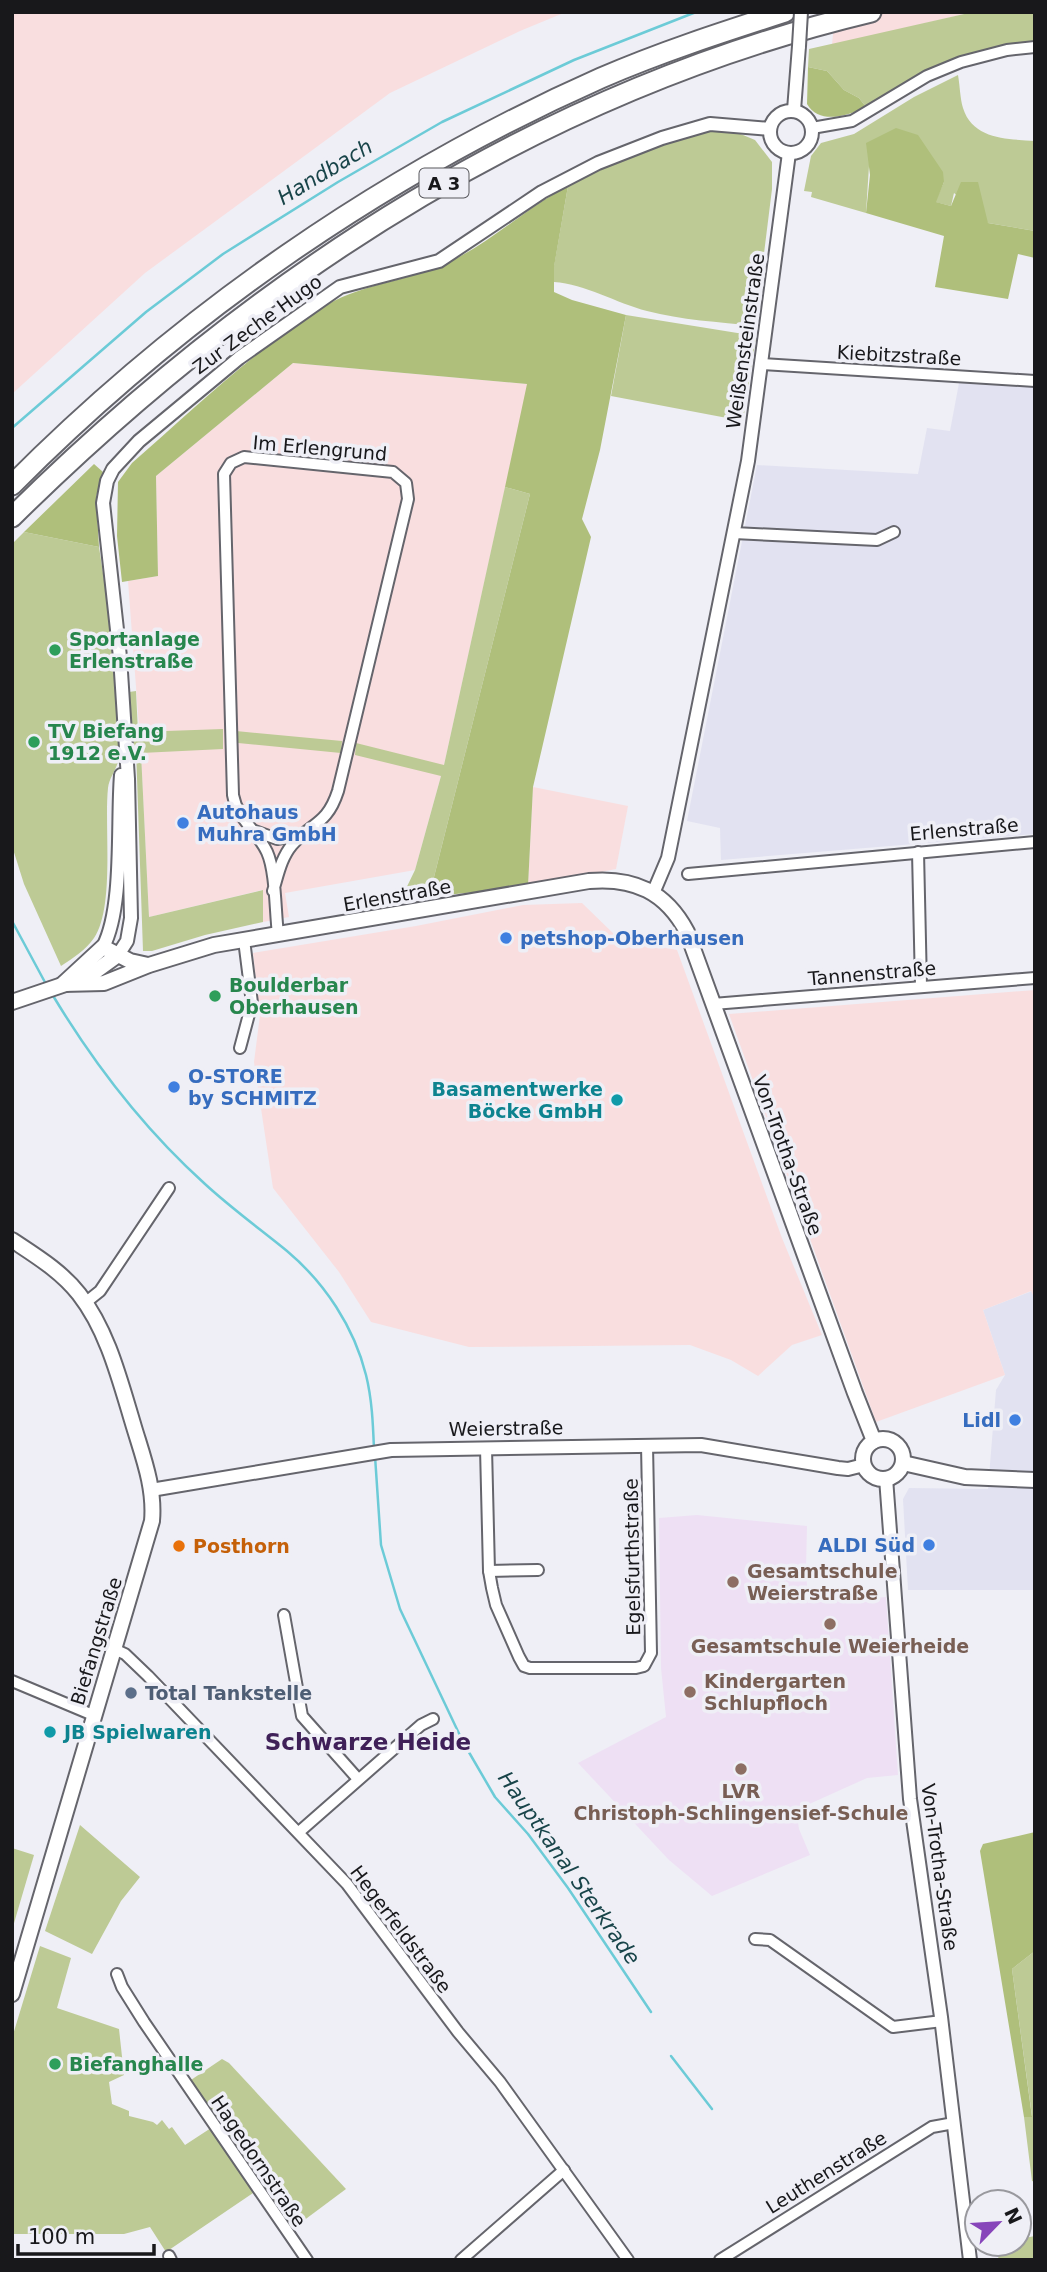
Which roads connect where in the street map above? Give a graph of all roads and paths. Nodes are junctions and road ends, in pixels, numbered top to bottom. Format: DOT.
graph roads {
  1 [pos="785,12"];
  2 [pos="801,12"];
  3 [pos="871,12"];
  4 [pos="1035,47"];
  5 [pos="794,110"];
  6 [pos="812,128"];
  7 [pos="770,129"];
  8 [pos="789,153"];
  9 [pos="762,364"];
  10 [pos="1035,381"];
  11 [pos="12,485"];
  12 [pos="12,517"];
  13 [pos="894,532"];
  14 [pos="734,533"];
  15 [pos="125,737"];
  16 [pos="253,830"];
  17 [pos="305,833"];
  18 [pos="1035,842"];
  19 [pos="918,852"];
  20 [pos="688,874"];
  21 [pos="273,891"];
  22 [pos="654,891"];
  23 [pos="278,934"];
  24 [pos="244,940"];
  25 [pos="103,947"];
  26 [pos="118,955"];
  27 [pos="149,965"];
  28 [pos="1035,978"];
  29 [pos="63,984"];
  30 [pos="921,986"];
  31 [pos="12,1002"];
  32 [pos="713,1004"];
  33 [pos="240,1048"];
  34 [pos="169,1188"];
  35 [pos="12,1240"];
  36 [pos="85,1303"];
  37 [pos="874,1441"];
  38 [pos="648,1446"];
  39 [pos="486,1448"];
  40 [pos="903,1463"];
  41 [pos="864,1465"];
  42 [pos="886,1478"];
  43 [pos="1035,1480"];
  44 [pos="151,1490"];
  45 [pos="538,1570"];
  46 [pos="489,1571"];
  47 [pos="284,1615"];
  48 [pos="114,1649"];
  49 [pos="12,1681"];
  50 [pos="93,1715"];
  51 [pos="433,1719"];
  52 [pos="358,1779"];
  53 [pos="299,1832"];
  54 [pos="755,1939"];
  55 [pos="117,1974"];
  56 [pos="12,1994"];
  57 [pos="942,2021"];
  58 [pos="954,2123"];
  59 [pos="564,2170"];
  60 [pos="307,2260"];
  61 [pos="461,2260"];
  62 [pos="628,2260"];
  63 [pos="720,2260"];
  64 [pos="970,2260"];
  1 -- 11 [label="highway, A 3"];
  2 -- 5 [label="street, bridge"];
  3 -- 12 [label="highway, A 3"];
  4 -- 6 [label="street"];
  5 -- 6 [label="street"];
  5 -- 7 [label="street"];
  6 -- 8 [label="street"];
  7 -- 8 [label="street"];
  7 -- 15 [label="street, Zur Zeche Hugo"];
  8 -- 9 [label="street, Weißensteinstraße"];
  9 -- 10 [label="street, Kiebitzstraße"];
  9 -- 14 [label="street, Weißensteinstraße"];
  13 -- 14 [label="street"];
  14 -- 22 [label="street, Weißensteinstraße"];
  15 -- 25 [label="street, Zur Zeche Hugo"];
  15 -- 26 [label="street, Zur Zeche Hugo"];
  16 -- 17 [label="street"];
  16 -- 17 [label="street, Im Erlengrund"];
  16 -- 21 [label="street, Im Erlengrund"];
  17 -- 21 [label="street, Im Erlengrund"];
  18 -- 19 [label="street, Erlenstraße"];
  19 -- 20 [label="street, Erlenstraße"];
  19 -- 30 [label="street"];
  21 -- 23 [label="street, Im Erlengrund"];
  22 -- 23 [label="main road, Erlenstraße"];
  22 -- 32 [label="main road, Von-Trotha-Straße"];
  23 -- 24 [label="main road, Erlenstraße"];
  24 -- 27 [label="main road, Erlenstraße"];
  24 -- 33 [label="street"];
  25 -- 26 [label="main road"];
  25 -- 29 [label="main road, Erlenstraße"];
  26 -- 27 [label="main road"];
  26 -- 29 [label="main road, Erlenstraße"];
  27 -- 29 [label="main road, Erlenstraße"];
  28 -- 30 [label="street, Tannenstraße"];
  29 -- 31 [label="main road, Erlenstraße"];
  30 -- 32 [label="street, Tannenstraße"];
  32 -- 37 [label="main road, Von-Trotha-Straße"];
  34 -- 36 [label="street"];
  35 -- 36 [label="main road, Biefangstraße"];
  36 -- 44 [label="main road, Biefangstraße"];
  37 -- 40 [label="main road"];
  37 -- 41 [label="main road"];
  38 -- 39 [label="street, Weierstraße"];
  38 -- 41 [label="street, Weierstraße"];
  38 -- 46 [label="street, Egelsfurthstraße"];
  39 -- 44 [label="street, Weierstraße"];
  39 -- 46 [label="street"];
  40 -- 42 [label="main road"];
  40 -- 43 [label="main road"];
  41 -- 42 [label="main road"];
  42 -- 57 [label="street, Von-Trotha-Straße"];
  44 -- 48 [label="main road, Biefangstraße"];
  45 -- 46 [label="street"];
  47 -- 52 [label="street"];
  48 -- 50 [label="main road, Biefangstraße"];
  48 -- 53 [label="street, Hegerfeldstraße"];
  49 -- 50 [label="street"];
  50 -- 56 [label="main road, Biefangstraße"];
  51 -- 52 [label="street"];
  52 -- 53 [label="street"];
  53 -- 59 [label="street, Hegerfeldstraße"];
  54 -- 57 [label="street"];
  55 -- 60 [label="street, Hagedornstraße"];
  57 -- 58 [label="street, Von-Trotha-Straße"];
  58 -- 63 [label="street, Leuthenstraße"];
  58 -- 64 [label="street, Von-Trotha-Straße"];
  59 -- 61 [label="street"];
  59 -- 62 [label="street, Hegerfeldstraße"];
}
